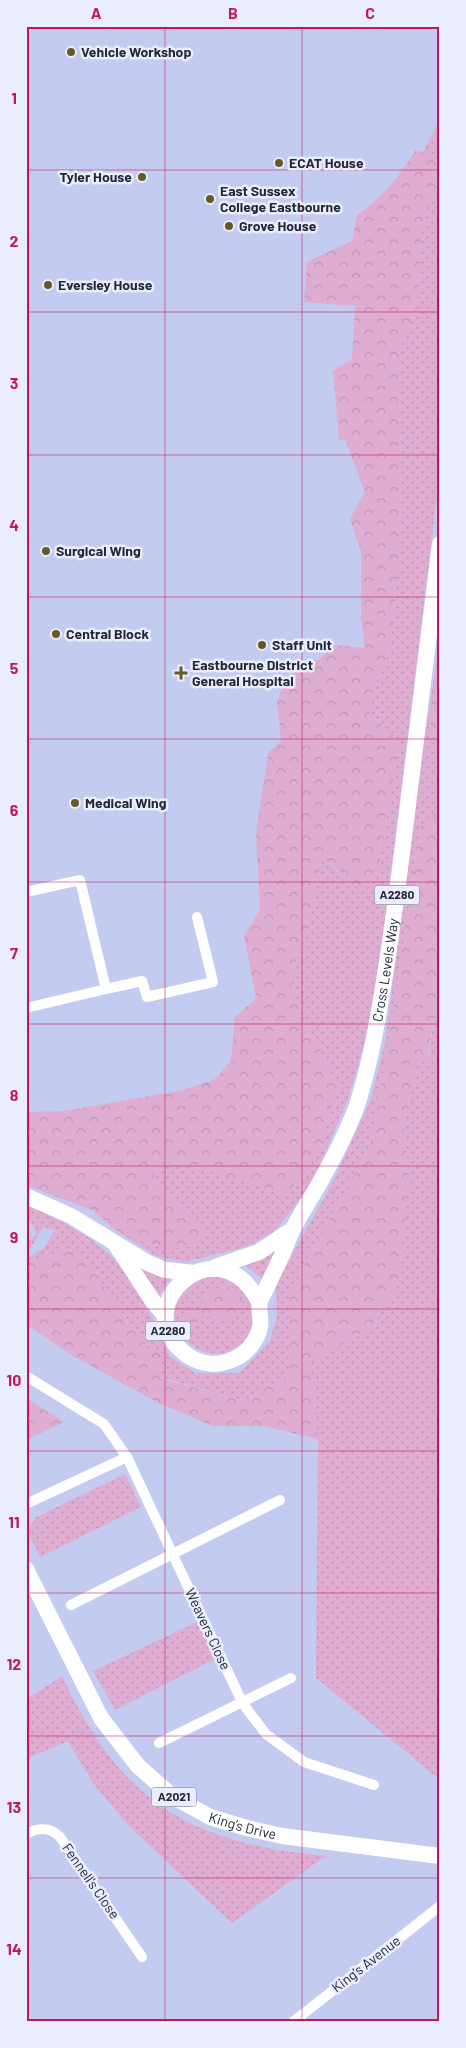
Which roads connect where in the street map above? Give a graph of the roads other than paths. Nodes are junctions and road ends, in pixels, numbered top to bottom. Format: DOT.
graph roads {
  1 [pos="440,544"];
  2 [pos="26,892"];
  3 [pos="197,917"];
  4 [pos="106,989"];
  5 [pos="26,1008"];
  6 [pos="26,1196"];
  7 [pos="293,1229"];
  8 [pos="114,1241"];
  9 [pos="202,1271"];
  10 [pos="259,1302"];
  11 [pos="166,1317"];
  12 [pos="26,1376"];
  13 [pos="127,1457"];
  14 [pos="280,1500"];
  15 [pos="26,1504"];
  16 [pos="172,1554"];
  17 [pos="26,1569"];
  18 [pos="71,1606"];
  19 [pos="292,1678"];
  20 [pos="243,1704"];
  21 [pos="159,1743"];
  22 [pos="374,1785"];
  23 [pos="26,1834"];
  24 [pos="440,1856"];
  25 [pos="440,1906"];
  26 [pos="142,1956"];
  27 [pos="293,2022"];
  1 -- 7 [label="main road, Cross Levels Way / A2280"];
  2 -- 4 [label="street"];
  3 -- 4 [label="street"];
  4 -- 5 [label="street"];
  6 -- 8 [label="main road, Cross Levels Way / A2280"];
  7 -- 9 [label="main road, Cross Levels Way / A2280"];
  7 -- 10 [label="main road, Cross Levels Way / A2280"];
  8 -- 9 [label="main road, Cross Levels Way / A2280"];
  8 -- 11 [label="main road, Cross Levels Way / A2280"];
  9 -- 10 [label="main road, Cross Levels Way / A2280"];
  9 -- 11 [label="main road, Cross Levels Way / A2280"];
  10 -- 11 [label="main road, Cross Levels Way / A2280"];
  12 -- 13 [label="street, Weavers Close"];
  13 -- 15 [label="street"];
  13 -- 16 [label="street, Weavers Close"];
  14 -- 16 [label="street"];
  16 -- 18 [label="street"];
  16 -- 20 [label="street, Weavers Close"];
  17 -- 24 [label="main road, King's Drive / A2021"];
  19 -- 20 [label="street"];
  20 -- 21 [label="street"];
  20 -- 22 [label="street, Weavers Close"];
  23 -- 26 [label="street, Fennell's Close"];
  25 -- 27 [label="street, King's Avenue"];
}
